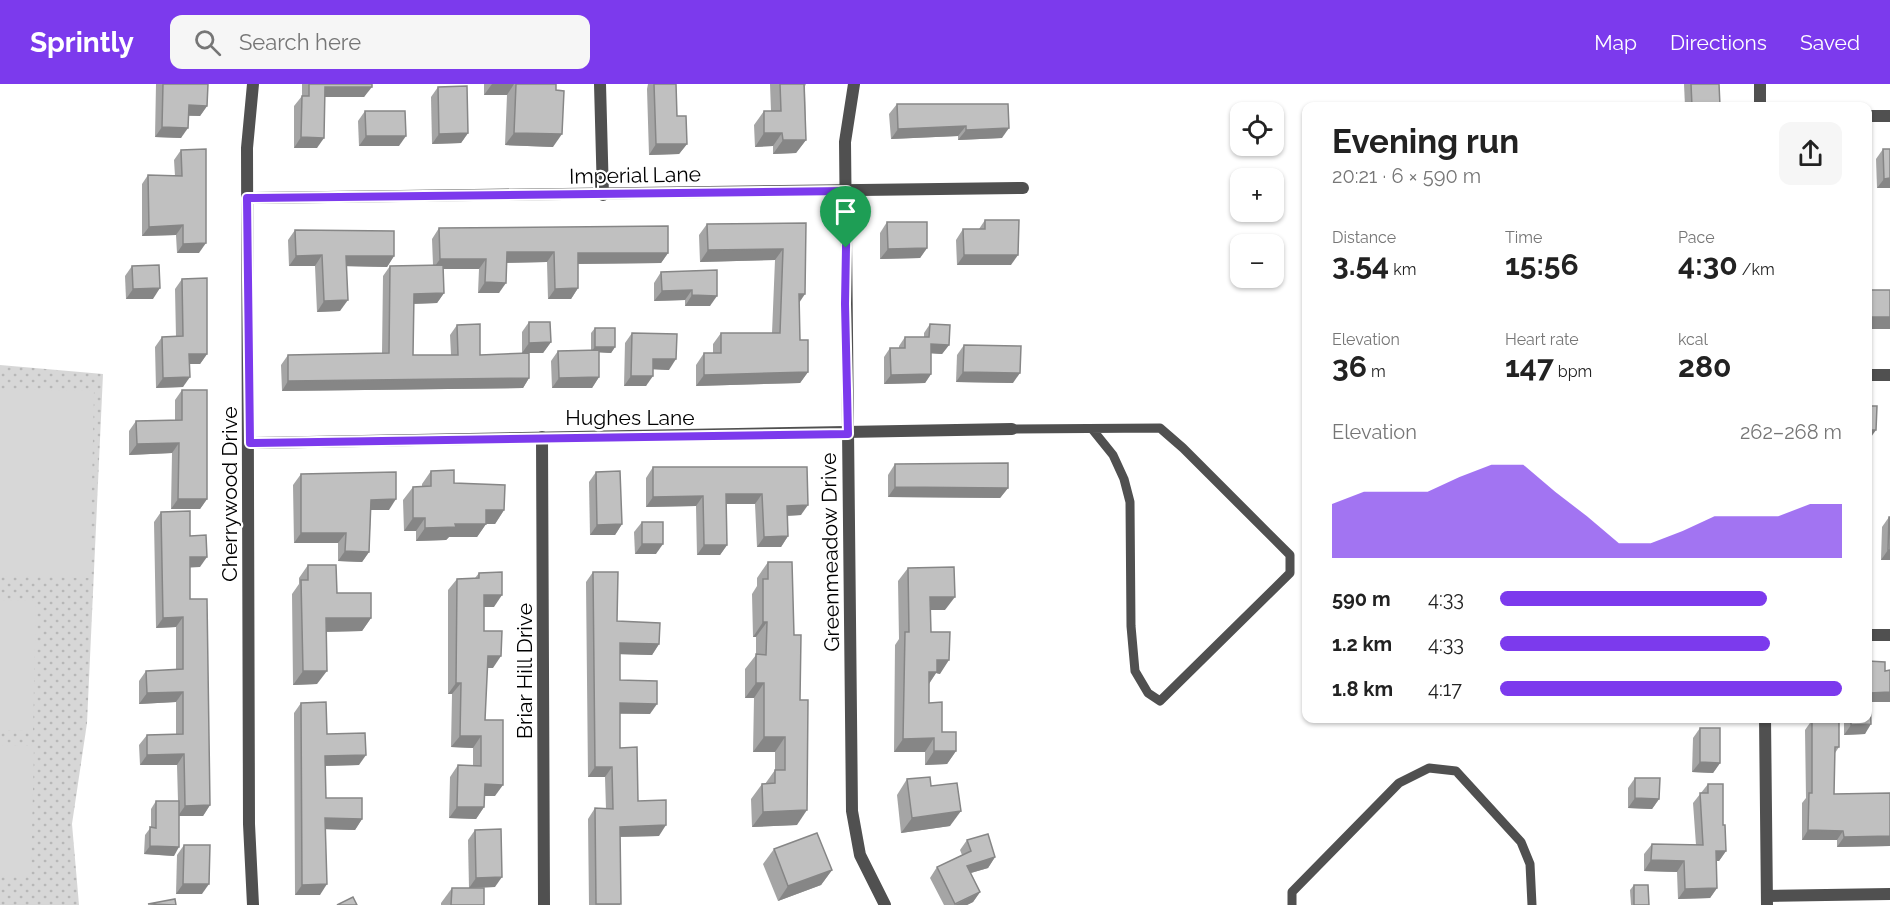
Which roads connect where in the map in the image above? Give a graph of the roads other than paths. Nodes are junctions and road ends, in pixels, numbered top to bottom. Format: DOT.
graph roads {
  1 [pos="253,84"];
  2 [pos="600,84"];
  3 [pos="854,84"];
  4 [pos="1760,84"];
  5 [pos="1760,102"];
  6 [pos="1872,116"];
  7 [pos="1890,116"];
  8 [pos="1023,188"];
  9 [pos="847,191"];
  10 [pos="603,195"];
  11 [pos="247,198"];
  12 [pos="1872,375"];
  13 [pos="1890,375"];
  14 [pos="1012,429"];
  15 [pos="1092,429"];
  16 [pos="848,434"];
  17 [pos="542,437"];
  18 [pos="250,443"];
  19 [pos="1872,635"];
  20 [pos="1890,635"];
  21 [pos="1765,723"];
  22 [pos="1890,894"];
  23 [pos="1767,900"];
  24 [pos="253,905"];
  25 [pos="544,905"];
  26 [pos="885,905"];
  27 [pos="1292,905"];
  28 [pos="1532,905"];
  1 -- 11 [label="street, Cherrywood Drive"];
  2 -- 10 [label="street"];
  3 -- 9 [label="street, Greenmeadow Drive"];
  4 -- 5 [label="street"];
  6 -- 7 [label="street"];
  8 -- 9 [label="street, Imperial Lane"];
  9 -- 10 [label="street, Imperial Lane"];
  9 -- 16 [label="street, Greenmeadow Drive"];
  10 -- 11 [label="street, Imperial Lane"];
  11 -- 18 [label="street, Cherrywood Drive"];
  12 -- 13 [label="street"];
  14 -- 15 [label="lane"];
  14 -- 16 [label="street, Hughes Lane"];
  15 -- 15 [label="lane"];
  16 -- 17 [label="street, Hughes Lane"];
  16 -- 26 [label="street, Greenmeadow Drive"];
  17 -- 18 [label="street, Hughes Lane"];
  17 -- 25 [label="street, Briar Hill Drive"];
  18 -- 24 [label="street, Cherrywood Drive"];
  19 -- 20 [label="street"];
  21 -- 23 [label="street"];
  22 -- 23 [label="street"];
  27 -- 28 [label="lane"];
}
